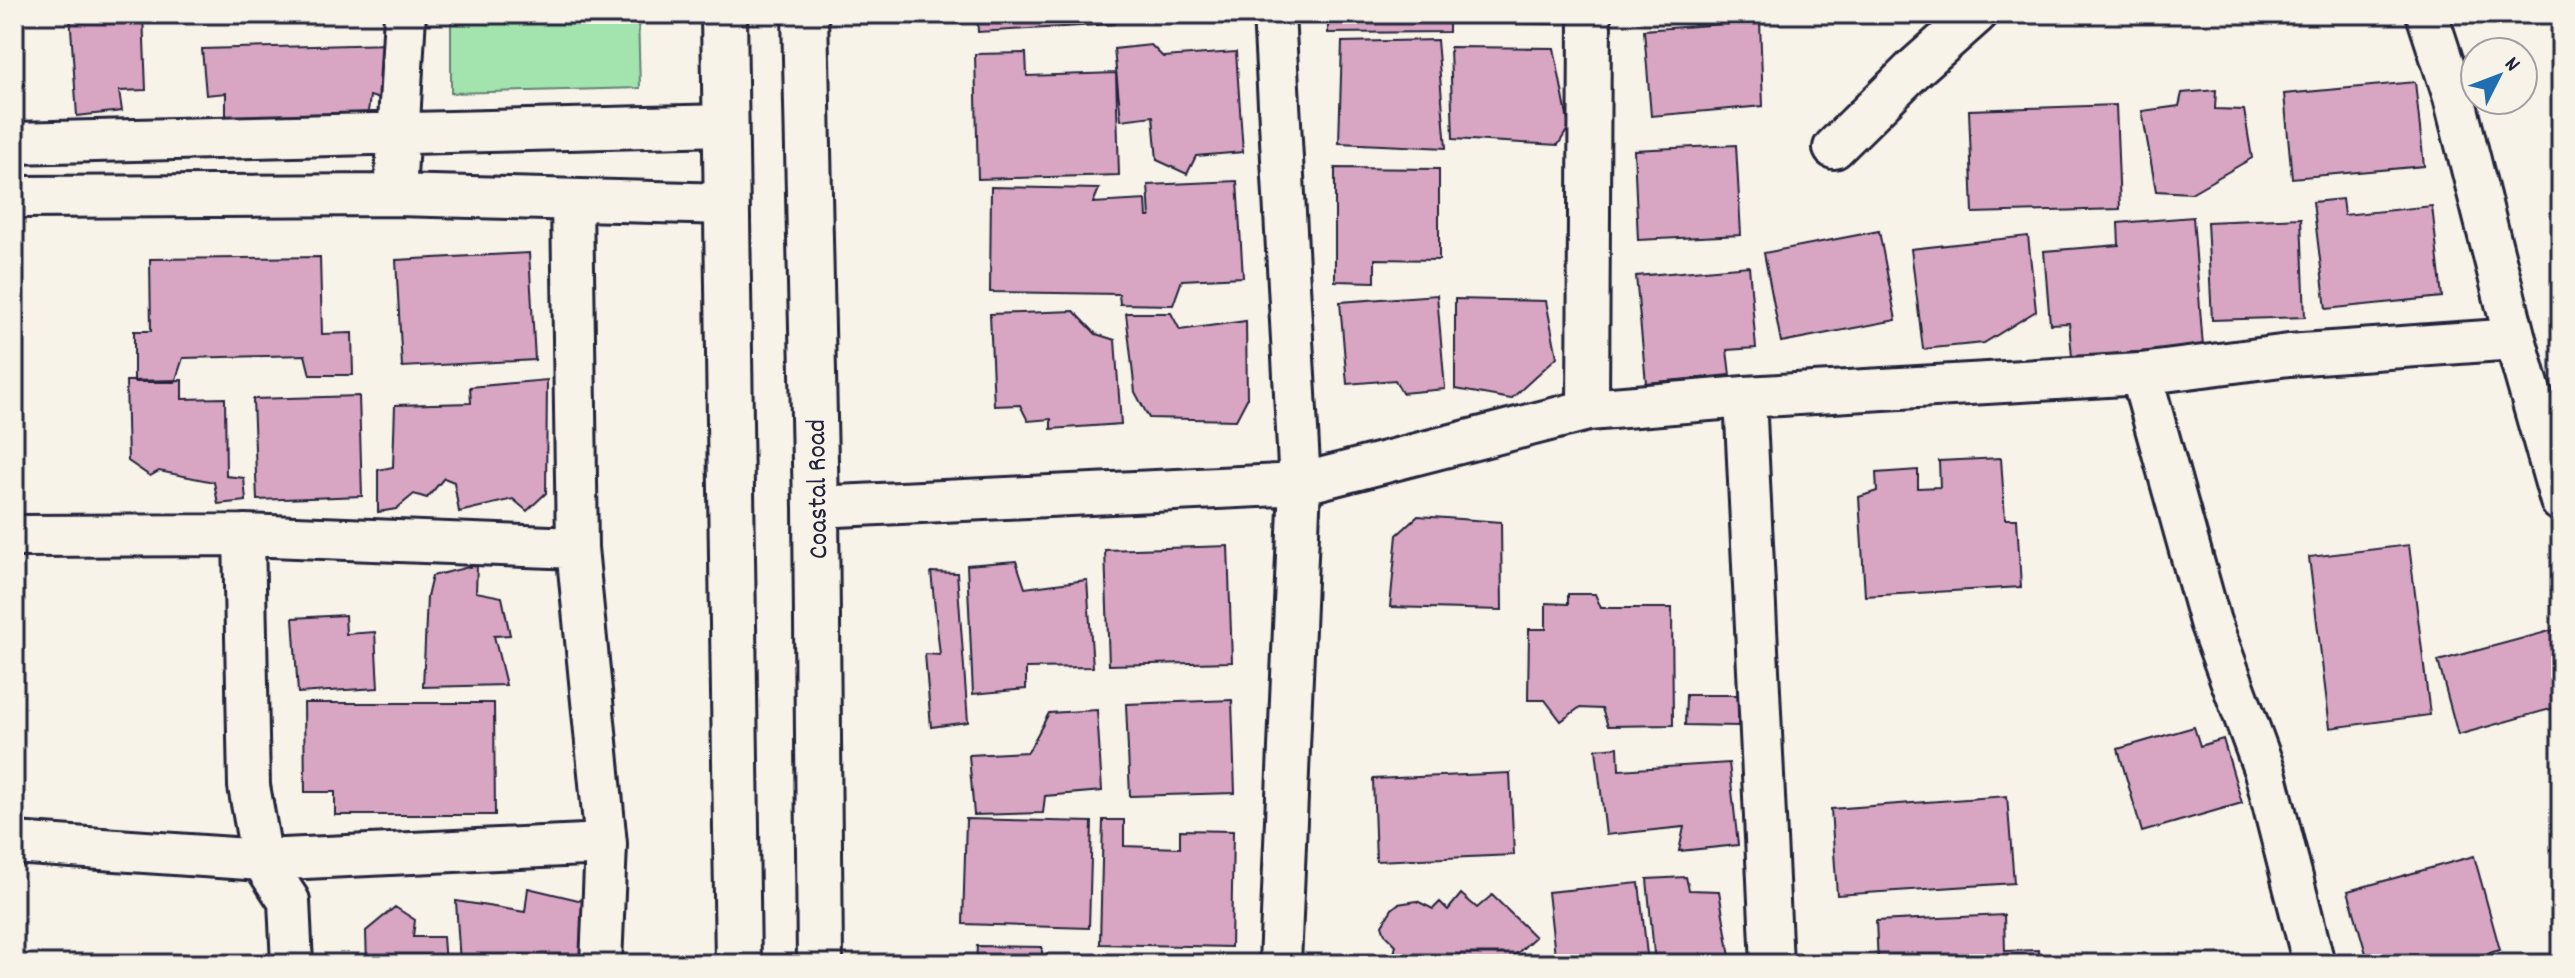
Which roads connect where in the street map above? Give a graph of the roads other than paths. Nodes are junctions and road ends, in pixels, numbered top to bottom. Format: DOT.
graph roads {
  1 [pos="405,14"];
  2 [pos="724,14"];
  3 [pos="805,14"];
  4 [pos="1274,14"];
  5 [pos="1590,14"];
  6 [pos="1976,14"];
  7 [pos="2427,14"];
  8 [pos="725,125"];
  9 [pos="398,134"];
  10 [pos="14,143"];
  11 [pos="1834,148"];
  12 [pos="395,195"];
  13 [pos="14,197"];
  14 [pos="572,200"];
  15 [pos="727,204"];
  16 [pos="2515,339"];
  17 [pos="2141,374"];
  18 [pos="1745,397"];
  19 [pos="1588,410"];
  20 [pos="1300,484"];
  21 [pos="2561,501"];
  22 [pos="816,507"];
  23 [pos="244,535"];
  24 [pos="14,536"];
  25 [pos="577,548"];
  26 [pos="14,843"];
  27 [pos="606,844"];
  28 [pos="262,860"];
  29 [pos="292,964"];
  30 [pos="601,964"];
  31 [pos="738,964"];
  32 [pos="820,964"];
  33 [pos="1280,964"];
  34 [pos="1772,964"];
  35 [pos="2314,964"];
  1 -- 9 [label="street"];
  2 -- 8 [label="highway"];
  3 -- 22 [label="highway, Coastal Road"];
  4 -- 20 [label="street"];
  5 -- 19 [label="street"];
  6 -- 11 [label="street"];
  7 -- 16 [label="street"];
  8 -- 9 [label="street"];
  8 -- 15 [label="highway"];
  9 -- 10 [label="street"];
  9 -- 12 [label="street"];
  12 -- 13 [label="street"];
  12 -- 14 [label="street"];
  14 -- 15 [label="street"];
  14 -- 25 [label="street"];
  15 -- 31 [label="highway"];
  16 -- 17 [label="street"];
  16 -- 21 [label="street"];
  17 -- 18 [label="street"];
  17 -- 35 [label="street"];
  18 -- 19 [label="street"];
  18 -- 34 [label="street"];
  19 -- 20 [label="street"];
  20 -- 22 [label="street"];
  20 -- 33 [label="street"];
  22 -- 32 [label="highway, Coastal Road"];
  23 -- 24 [label="street"];
  23 -- 25 [label="street"];
  23 -- 28 [label="street"];
  25 -- 27 [label="street"];
  26 -- 28 [label="street"];
  27 -- 28 [label="street"];
  27 -- 30 [label="street"];
  28 -- 29 [label="street"];
}
